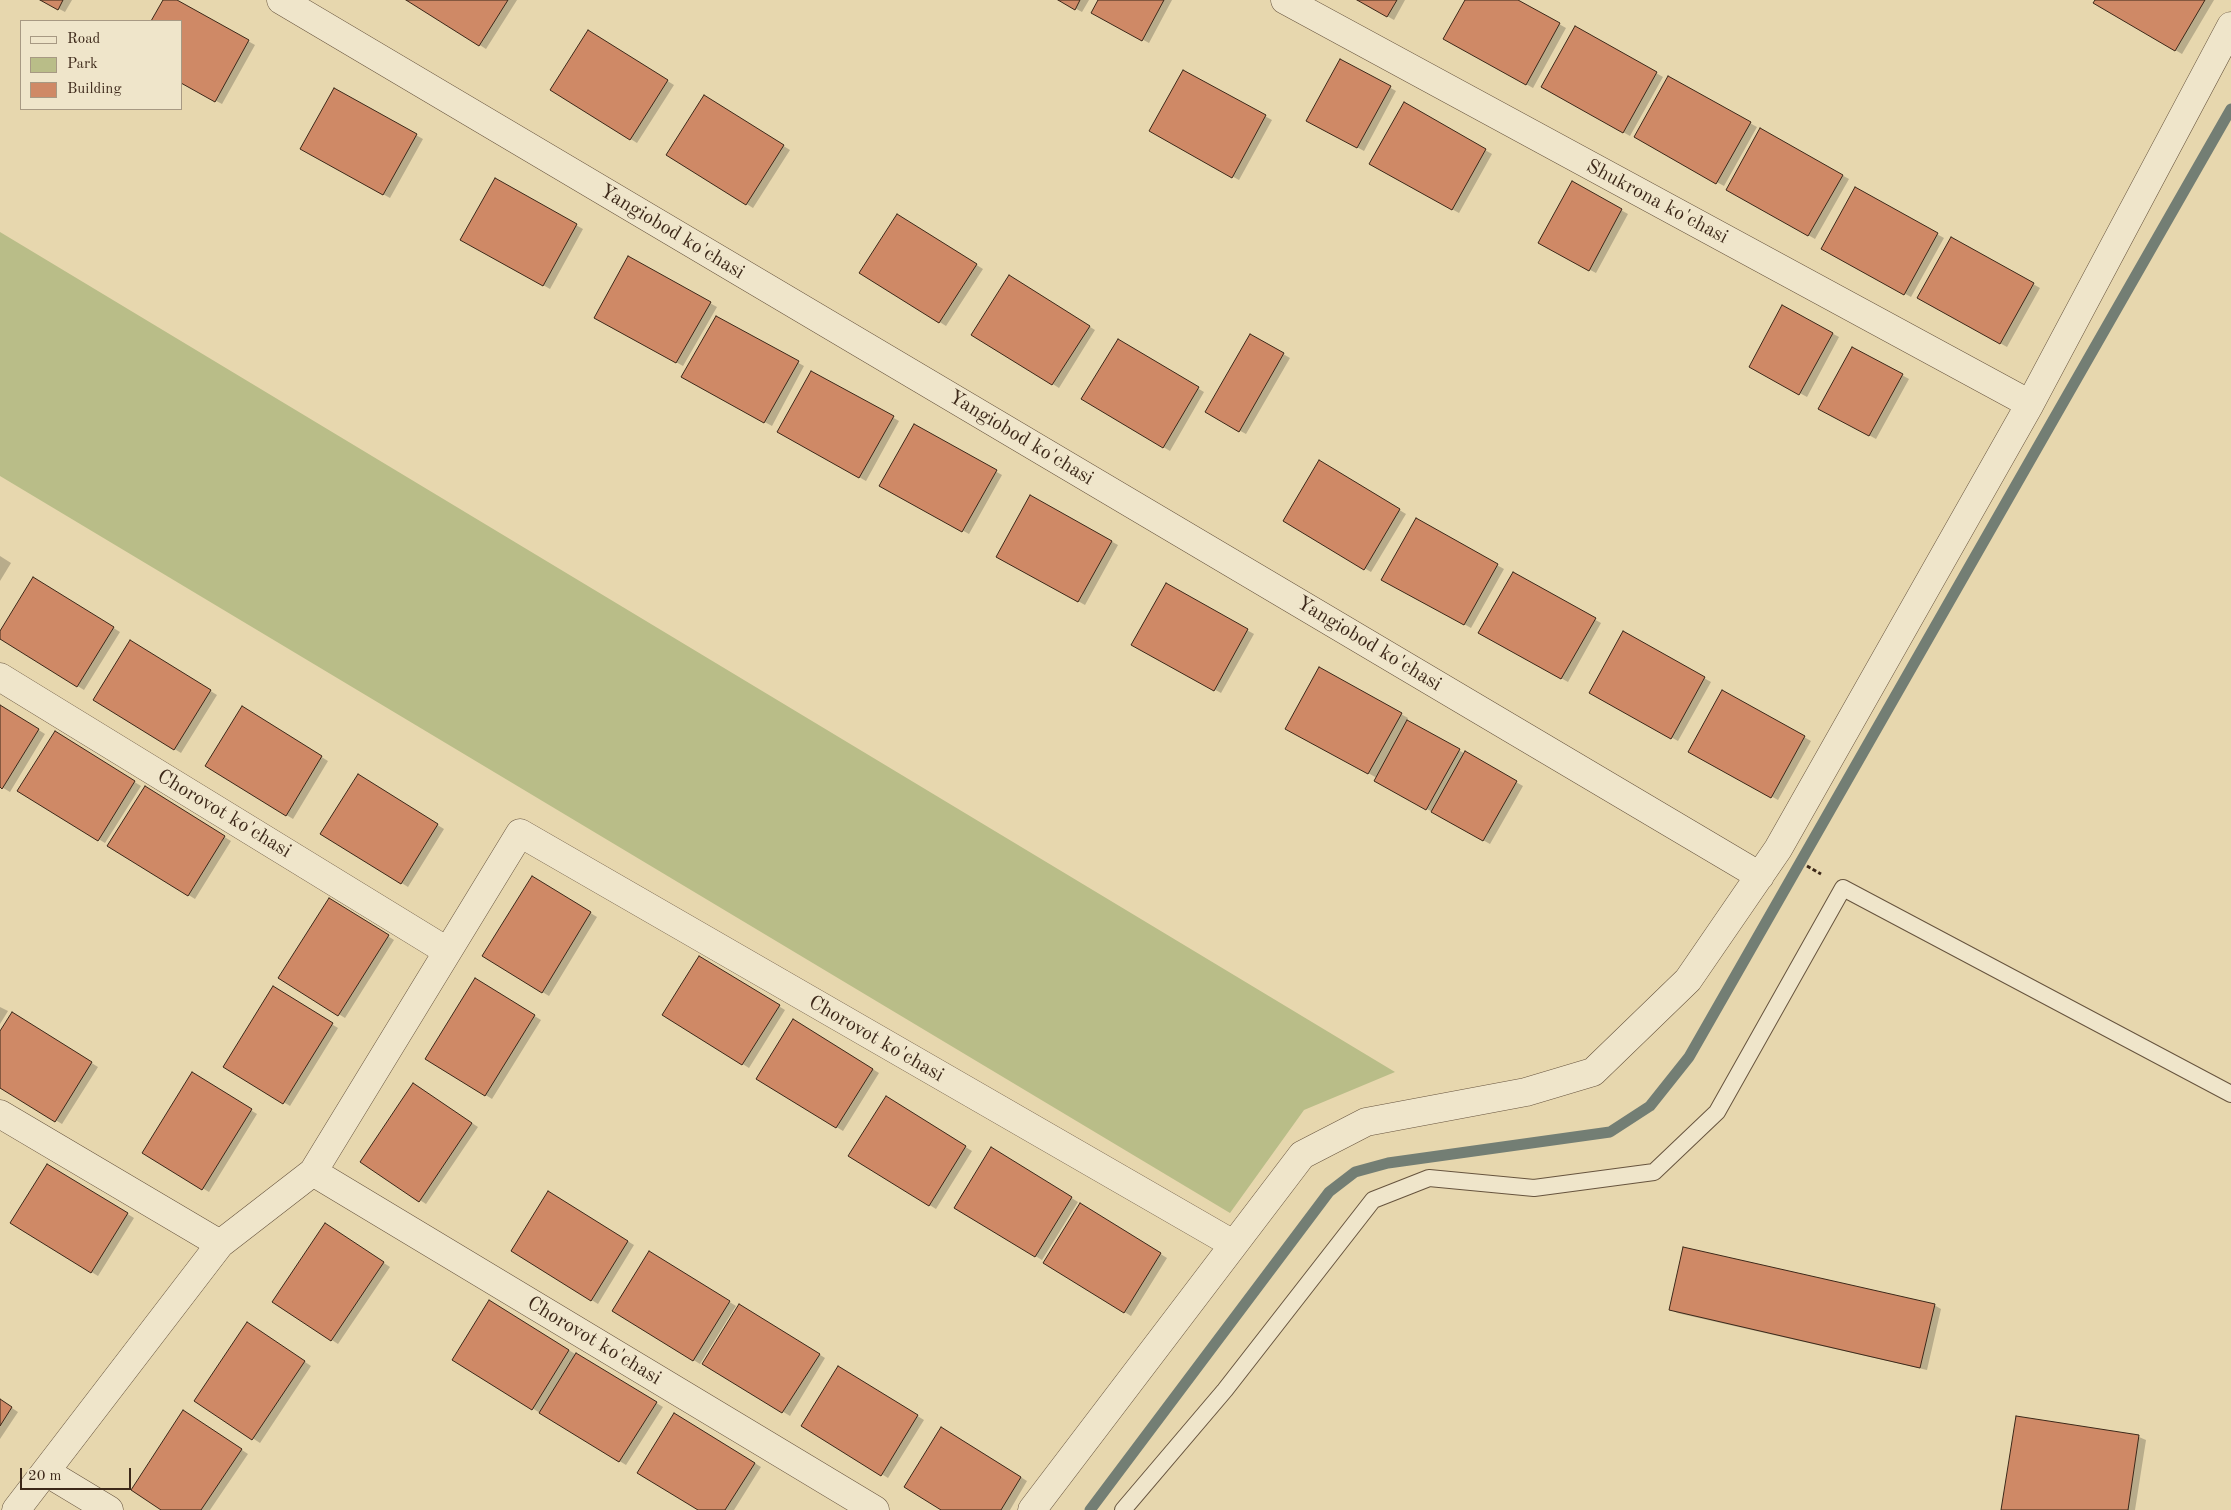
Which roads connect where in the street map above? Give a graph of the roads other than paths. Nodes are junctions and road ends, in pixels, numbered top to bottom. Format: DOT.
graph roads {
  1 [pos="281,0"];
  2 [pos="1285,0"];
  3 [pos="2231,26"];
  4 [pos="2030,404"];
  5 [pos="0,677"];
  6 [pos="1760,876"];
  7 [pos="447,951"];
  8 [pos="2231,1094"];
  9 [pos="0,1114"];
  10 [pos="313,1172"];
  11 [pos="220,1244"];
  12 [pos="1233,1244"];
  13 [pos="46,1472"];
  14 [pos="16,1510"];
  15 [pos="109,1510"];
  16 [pos="875,1510"];
  17 [pos="1032,1510"];
  18 [pos="1123,1510"];
  1 -- 6 [label="street, Yangiobod ko'chasi"];
  2 -- 4 [label="street, Shukrona ko'chasi"];
  3 -- 4 [label="street"];
  4 -- 6 [label="street"];
  5 -- 7 [label="street, Chorovot ko'chasi"];
  6 -- 12 [label="street"];
  7 -- 10 [label="street"];
  7 -- 12 [label="street, Chorovot ko'chasi"];
  8 -- 18 [label="lane"];
  9 -- 11 [label="street"];
  10 -- 11 [label="street"];
  10 -- 16 [label="street, Chorovot ko'chasi"];
  11 -- 13 [label="street"];
  12 -- 17 [label="street"];
  13 -- 14 [label="street"];
  13 -- 15 [label="street"];
}
